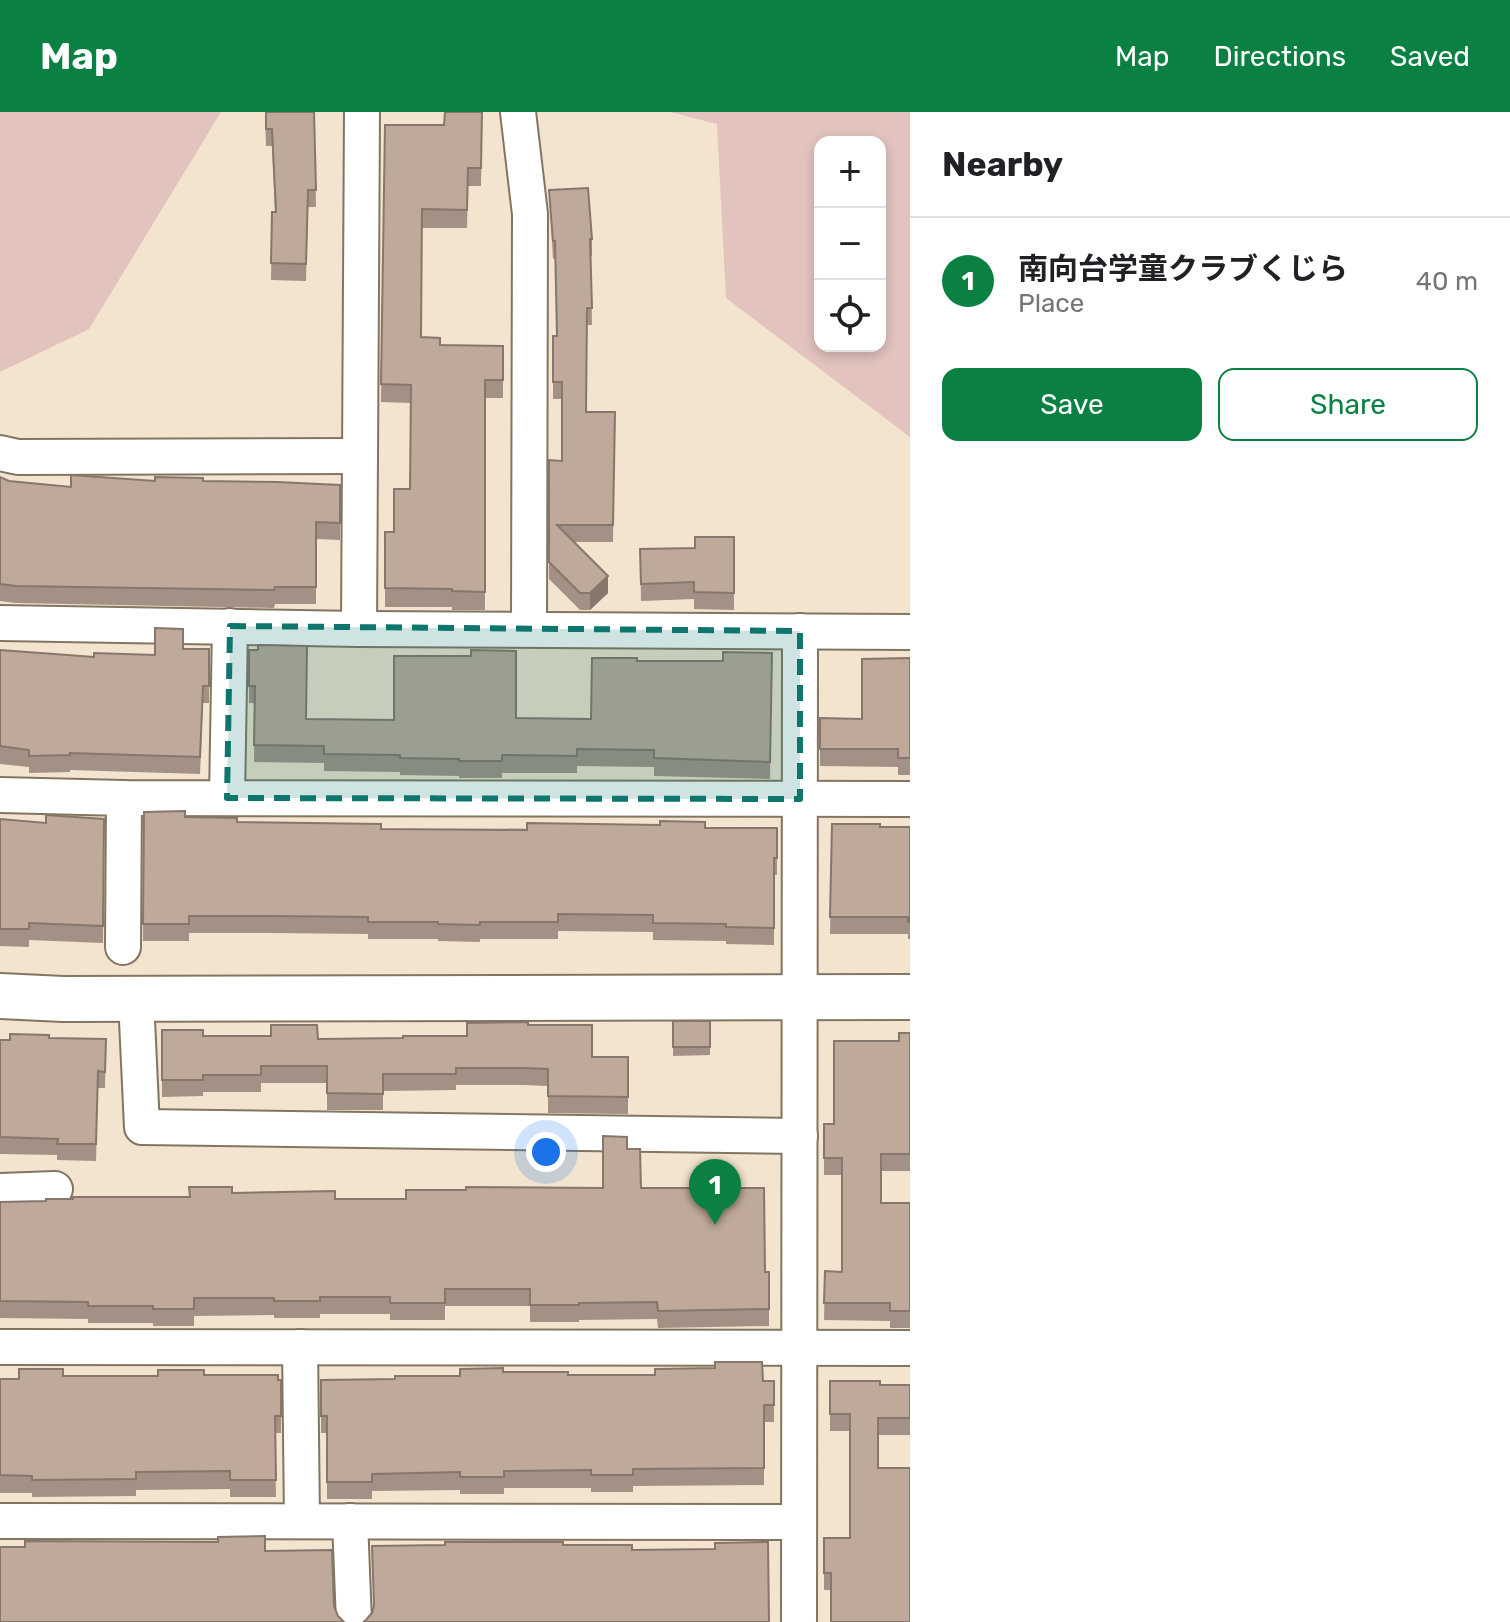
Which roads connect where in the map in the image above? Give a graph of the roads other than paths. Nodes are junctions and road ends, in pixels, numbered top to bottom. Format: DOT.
graph roads {
  1 [pos="362,112"];
  2 [pos="518,112"];
  3 [pos="0,453"];
  4 [pos="360,456"];
  5 [pos="0,623"];
  6 [pos="230,626"];
  7 [pos="359,629"];
  8 [pos="529,629"];
  9 [pos="800,631"];
  10 [pos="910,632"];
  11 [pos="0,795"];
  12 [pos="124,798"];
  13 [pos="227,798"];
  14 [pos="800,799"];
  15 [pos="910,799"];
  16 [pos="123,947"];
  17 [pos="0,996"];
  18 [pos="800,996"];
  19 [pos="910,997"];
  20 [pos="136,999"];
  21 [pos="800,1136"];
  22 [pos="55,1189"];
  23 [pos="0,1191"];
  24 [pos="0,1347"];
  25 [pos="300,1347"];
  26 [pos="799,1347"];
  27 [pos="910,1348"];
  28 [pos="0,1521"];
  29 [pos="302,1521"];
  30 [pos="350,1521"];
  31 [pos="799,1522"];
  32 [pos="354,1622"];
  33 [pos="799,1622"];
  1 -- 4 [label="street"];
  2 -- 8 [label="street"];
  3 -- 4 [label="street"];
  4 -- 7 [label="street"];
  5 -- 6 [label="street"];
  6 -- 7 [label="street"];
  6 -- 13 [label="street"];
  7 -- 8 [label="street"];
  8 -- 9 [label="street"];
  9 -- 10 [label="street"];
  9 -- 14 [label="street"];
  11 -- 12 [label="street"];
  12 -- 13 [label="street"];
  12 -- 16 [label="street"];
  13 -- 14 [label="street"];
  14 -- 15 [label="street"];
  14 -- 18 [label="street"];
  17 -- 20 [label="street"];
  18 -- 19 [label="street"];
  18 -- 20 [label="street"];
  18 -- 21 [label="street"];
  20 -- 21 [label="street"];
  21 -- 26 [label="street"];
  22 -- 23 [label="street"];
  24 -- 25 [label="street"];
  25 -- 26 [label="street"];
  25 -- 29 [label="street"];
  26 -- 27 [label="street"];
  26 -- 31 [label="street"];
  28 -- 29 [label="street"];
  29 -- 30 [label="street"];
  30 -- 31 [label="street"];
  30 -- 32 [label="street"];
  31 -- 33 [label="street"];
}
